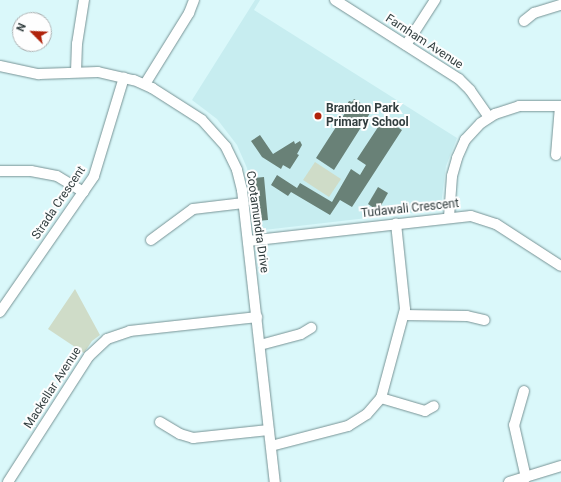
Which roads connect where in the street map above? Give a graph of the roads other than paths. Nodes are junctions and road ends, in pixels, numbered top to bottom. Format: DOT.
graph roads {
  1 [pos="84,0"];
  2 [pos="194,0"];
  3 [pos="335,0"];
  4 [pos="435,0"];
  5 [pos="561,5"];
  6 [pos="524,21"];
  7 [pos="406,45"];
  8 [pos="0,66"];
  9 [pos="76,72"];
  10 [pos="124,77"];
  11 [pos="145,84"];
  12 [pos="560,106"];
  13 [pos="489,117"];
  14 [pos="556,155"];
  15 [pos="0,171"];
  16 [pos="84,192"];
  17 [pos="244,203"];
  18 [pos="449,217"];
  19 [pos="396,224"];
  20 [pos="151,240"];
  21 [pos="248,241"];
  22 [pos="561,266"];
  23 [pos="0,312"];
  24 [pos="404,315"];
  25 [pos="257,317"];
  26 [pos="485,320"];
  27 [pos="311,328"];
  28 [pos="260,344"];
  29 [pos="524,391"];
  30 [pos="381,398"];
  31 [pos="434,406"];
  32 [pos="160,422"];
  33 [pos="269,430"];
  34 [pos="271,446"];
  35 [pos="561,466"];
  36 [pos="526,478"];
  37 [pos="8,482"];
  38 [pos="275,482"];
  39 [pos="508,482"];
  1 -- 9 [label="street"];
  2 -- 11 [label="street"];
  3 -- 7 [label="street, Farnham Avenue"];
  4 -- 7 [label="street"];
  5 -- 6 [label="street"];
  7 -- 13 [label="street, Farnham Avenue"];
  8 -- 9 [label="street, Cootamundra Drive"];
  9 -- 10 [label="street, Cootamundra Drive"];
  10 -- 11 [label="street, Cootamundra Drive"];
  10 -- 16 [label="street, Strada Crescent"];
  11 -- 17 [label="street, Cootamundra Drive"];
  12 -- 13 [label="street"];
  12 -- 14 [label="street"];
  13 -- 18 [label="street"];
  15 -- 16 [label="street"];
  16 -- 23 [label="street, Strada Crescent"];
  17 -- 20 [label="street"];
  17 -- 21 [label="street, Cootamundra Drive"];
  18 -- 19 [label="street, Tudawali Crescent"];
  18 -- 22 [label="street, Tudawali Crescent"];
  19 -- 21 [label="street, Tudawali Crescent"];
  19 -- 24 [label="street"];
  21 -- 25 [label="street, Cootamundra Drive"];
  24 -- 26 [label="street"];
  24 -- 30 [label="street"];
  25 -- 28 [label="street, Cootamundra Drive"];
  25 -- 37 [label="street, Mackellar Avenue"];
  27 -- 28 [label="street"];
  28 -- 33 [label="street, Cootamundra Drive"];
  29 -- 36 [label="street"];
  30 -- 31 [label="street"];
  30 -- 34 [label="street"];
  32 -- 33 [label="street"];
  33 -- 34 [label="street, Cootamundra Drive"];
  34 -- 38 [label="street, Cootamundra Drive"];
  35 -- 36 [label="street"];
  36 -- 39 [label="street"];
}
